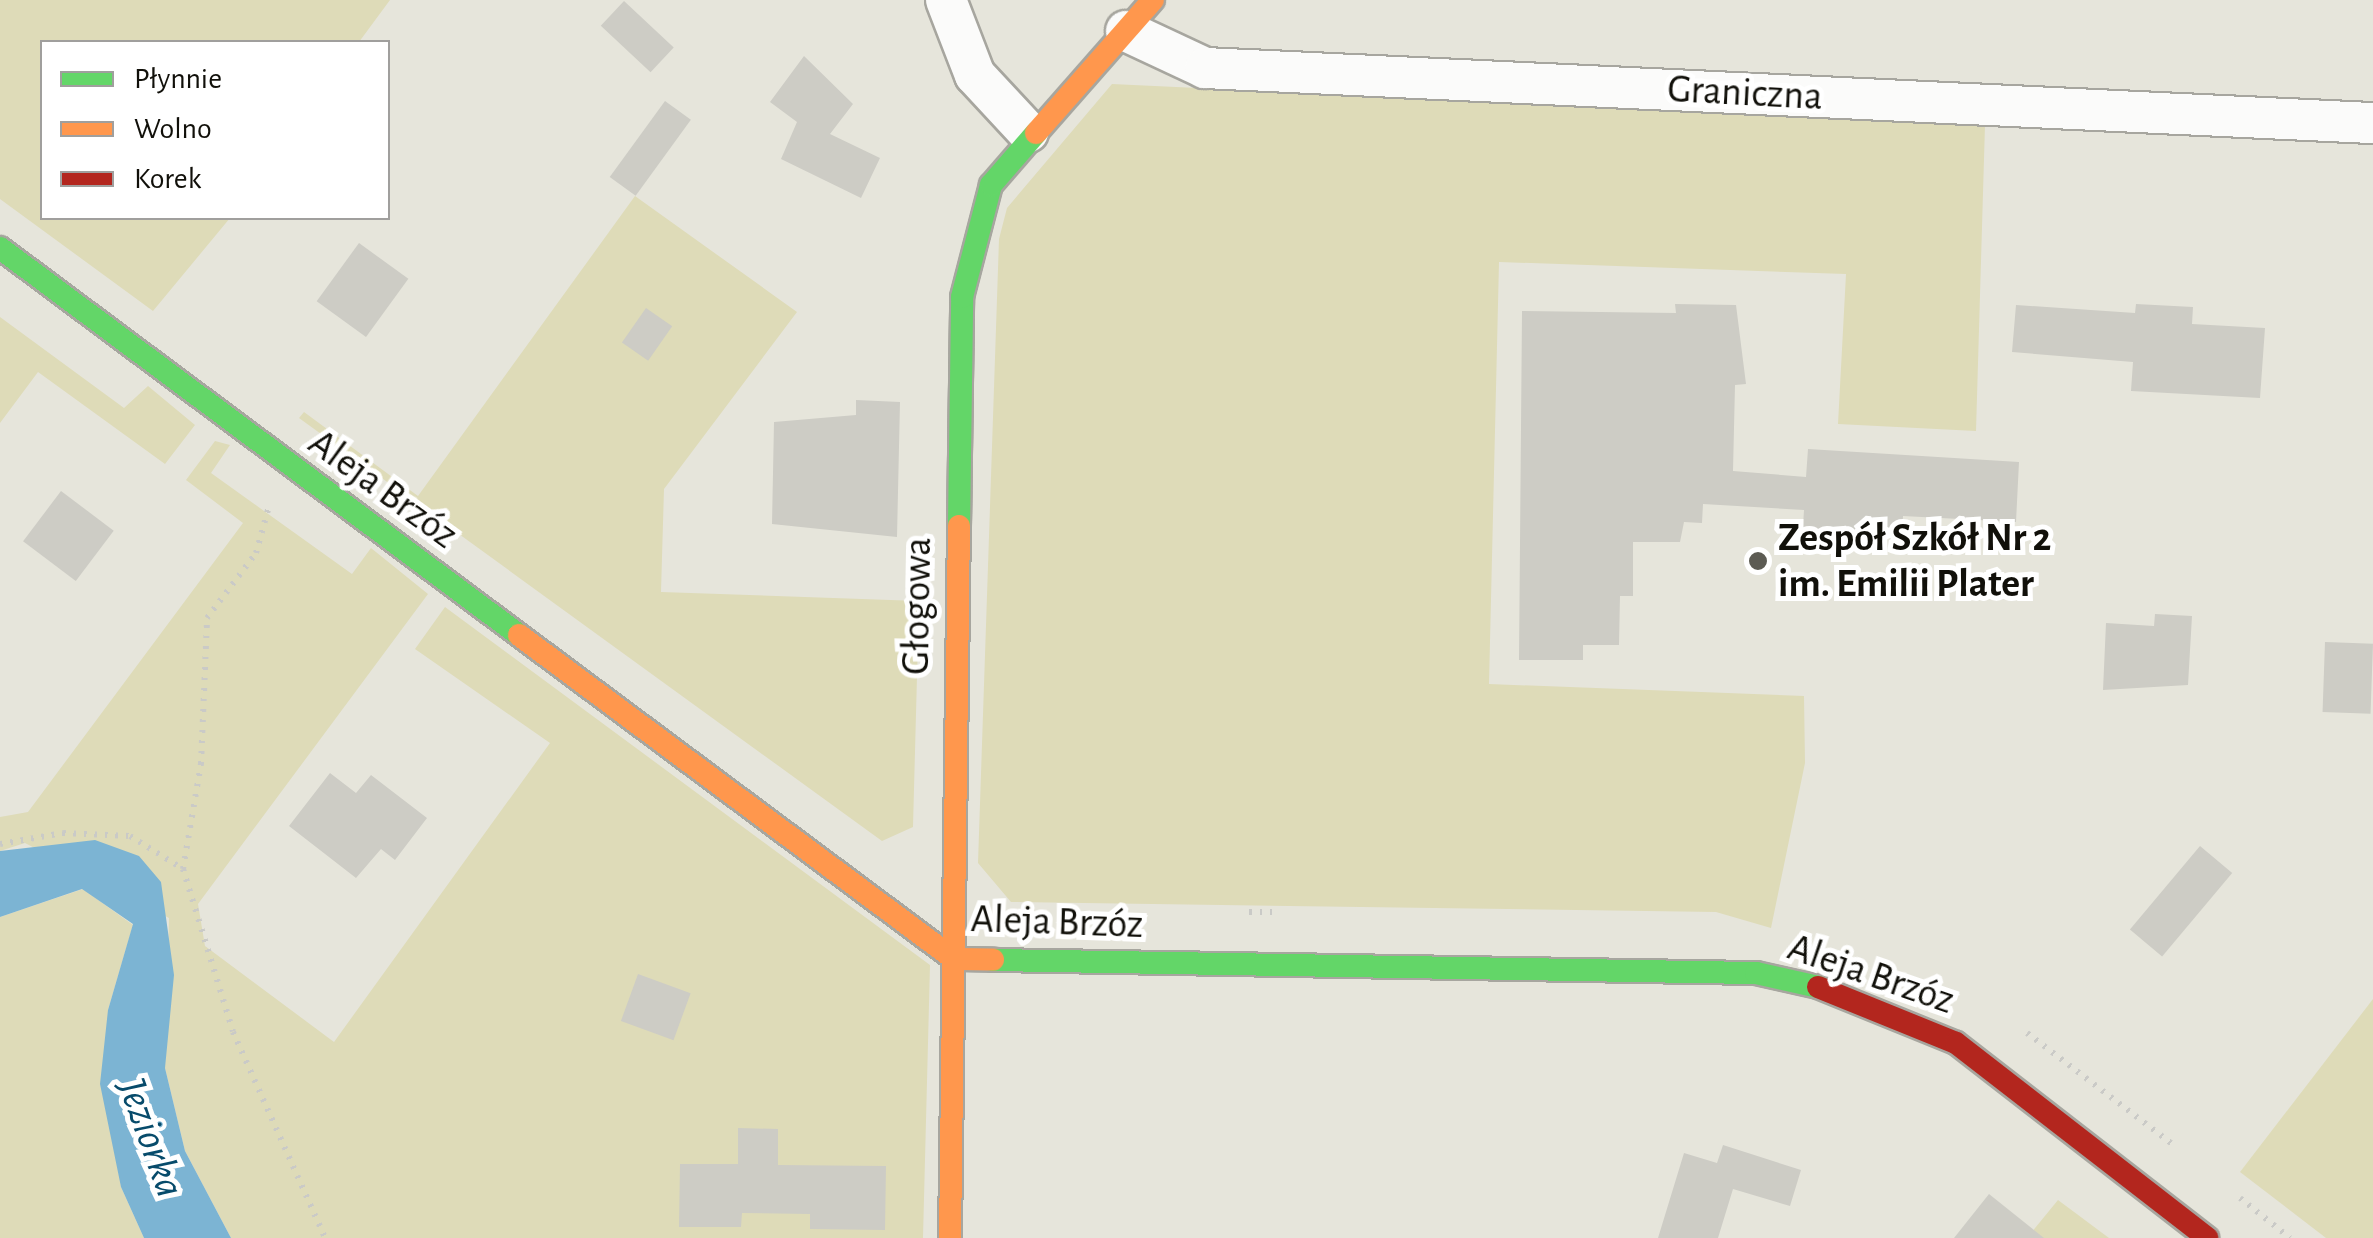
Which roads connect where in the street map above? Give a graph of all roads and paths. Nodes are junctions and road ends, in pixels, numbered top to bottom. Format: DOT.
graph roads {
  1 [pos="946,0"];
  2 [pos="1154,0"];
  3 [pos="1126,31"];
  4 [pos="2373,123"];
  5 [pos="1028,132"];
  6 [pos="0,248"];
  7 [pos="281,462"];
  8 [pos="0,844"];
  9 [pos="183,870"];
  10 [pos="1242,912"];
  11 [pos="1299,913"];
  12 [pos="954,960"];
  13 [pos="2022,1031"];
  14 [pos="2180,1151"];
  15 [pos="2227,1188"];
  16 [pos="325,1238"];
  17 [pos="950,1238"];
  18 [pos="2207,1238"];
  19 [pos="2290,1238"];
  1 -- 5 [label="street"];
  2 -- 3 [label="street, Głogowa"];
  3 -- 4 [label="street, Graniczna"];
  3 -- 5 [label="street, Głogowa"];
  5 -- 12 [label="street, Głogowa"];
  6 -- 7 [label="street, Aleja Brzóz"];
  7 -- 9 [label="path"];
  7 -- 12 [label="street, Aleja Brzóz"];
  8 -- 9 [label="path"];
  9 -- 16 [label="path"];
  10 -- 11 [label="path"];
  12 -- 17 [label="street, Głogowa"];
  12 -- 18 [label="street, Aleja Brzóz"];
  13 -- 14 [label="path"];
  15 -- 19 [label="path"];
}
